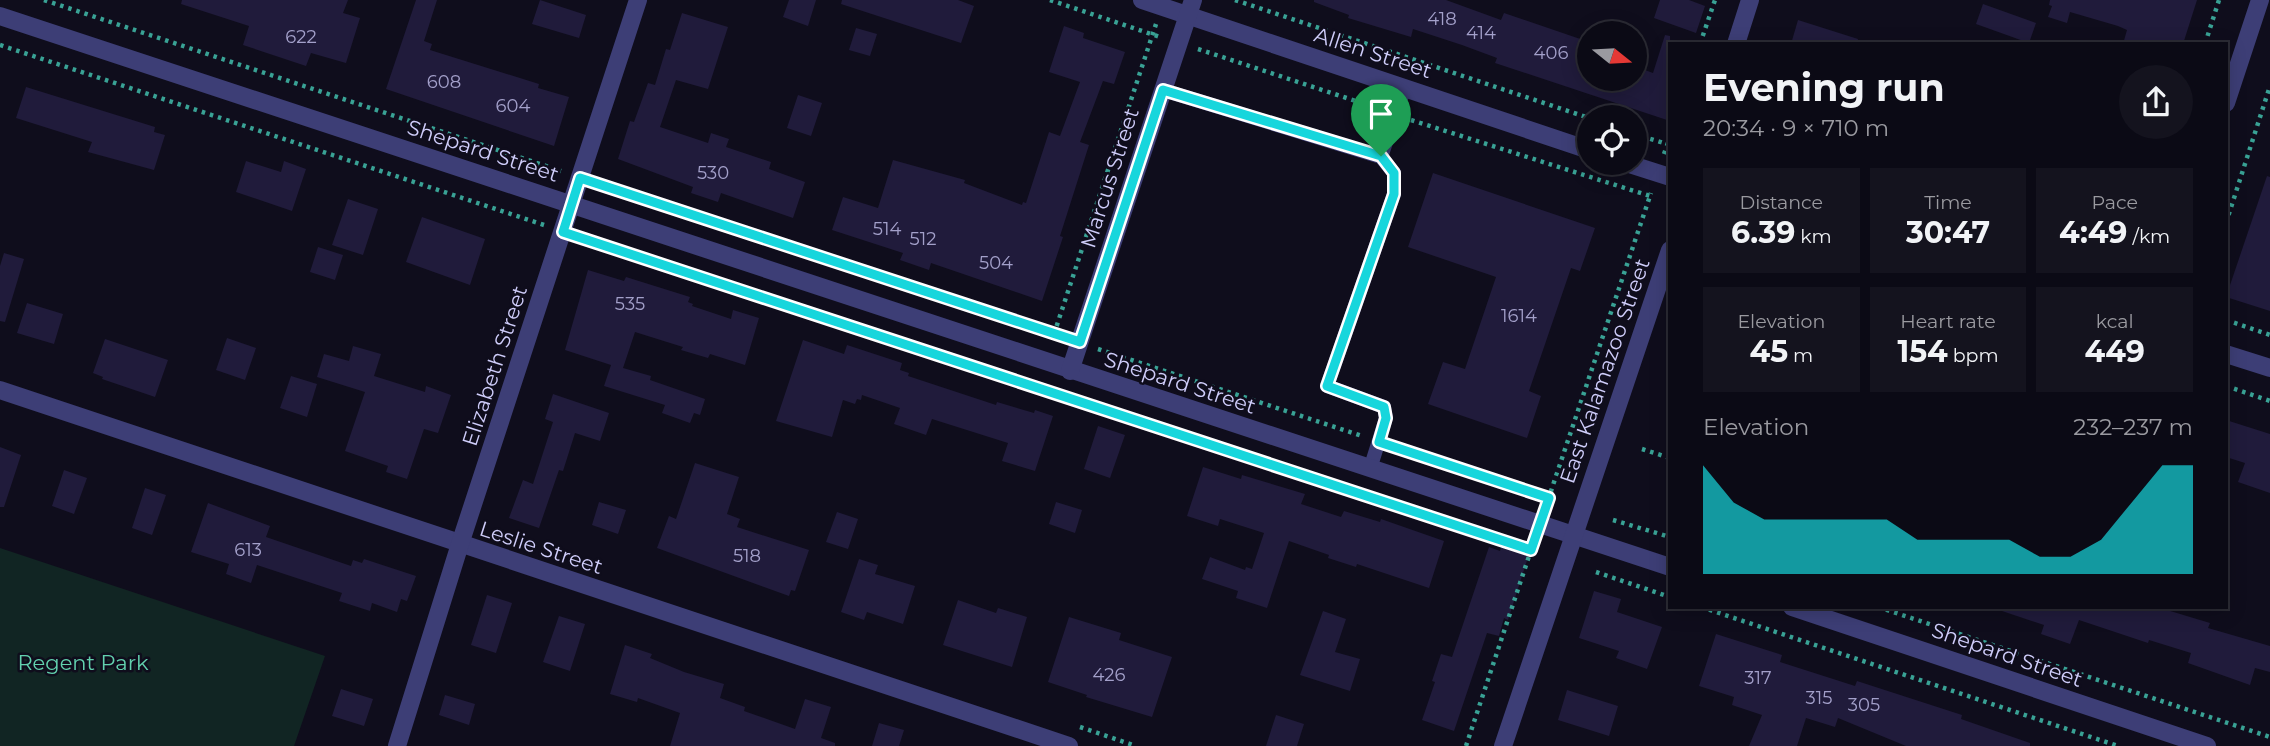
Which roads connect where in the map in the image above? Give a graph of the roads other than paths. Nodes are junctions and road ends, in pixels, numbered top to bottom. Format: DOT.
graph roads {
  1 [pos="638,0"];
  2 [pos="1142,0"];
  3 [pos="2260,0"];
  4 [pos="1747,1"];
  5 [pos="1191,8"];
  6 [pos="0,16"];
  7 [pos="1737,42"];
  8 [pos="1405,87"];
  9 [pos="1163,90"];
  10 [pos="2228,97"];
  11 [pos="1577,146"];
  12 [pos="1381,156"];
  13 [pos="1647,170"];
  14 [pos="1664,176"];
  15 [pos="572,205"];
  16 [pos="1668,256"];
  17 [pos="2228,355"];
  18 [pos="2270,368"];
  19 [pos="1070,371"];
  20 [pos="0,390"];
  21 [pos="1370,469"];
  22 [pos="1573,536"];
  23 [pos="460,544"];
  24 [pos="1668,567"];
  25 [pos="1798,609"];
  26 [pos="397,746"];
  27 [pos="1069,746"];
  28 [pos="1503,746"];
  29 [pos="2207,746"];
  1 -- 15 [label="street, Elizabeth Street"];
  2 -- 5 [label="street, Allen Street"];
  3 -- 10 [label="street"];
  4 -- 7 [label="street"];
  5 -- 8 [label="street, Allen Street"];
  5 -- 9 [label="street, Marcus Street"];
  6 -- 15 [label="street, Shepard Street"];
  8 -- 11 [label="street, Allen Street"];
  8 -- 12 [label="lane"];
  9 -- 12 [label="lane"];
  9 -- 19 [label="street, Marcus Street"];
  12 -- 21 [label="lane"];
  13 -- 14 [label="street"];
  15 -- 19 [label="street, Shepard Street"];
  15 -- 23 [label="street, Elizabeth Street"];
  16 -- 22 [label="street, East Kalamazoo Street"];
  17 -- 18 [label="street"];
  19 -- 21 [label="street, Shepard Street"];
  20 -- 23 [label="street, Leslie Street"];
  21 -- 22 [label="street, Shepard Street"];
  22 -- 24 [label="street, Shepard Street"];
  22 -- 28 [label="street, East Kalamazoo Street"];
  23 -- 26 [label="street, Elizabeth Street"];
  23 -- 27 [label="street, Leslie Street"];
  25 -- 29 [label="street, Shepard Street"];
}
